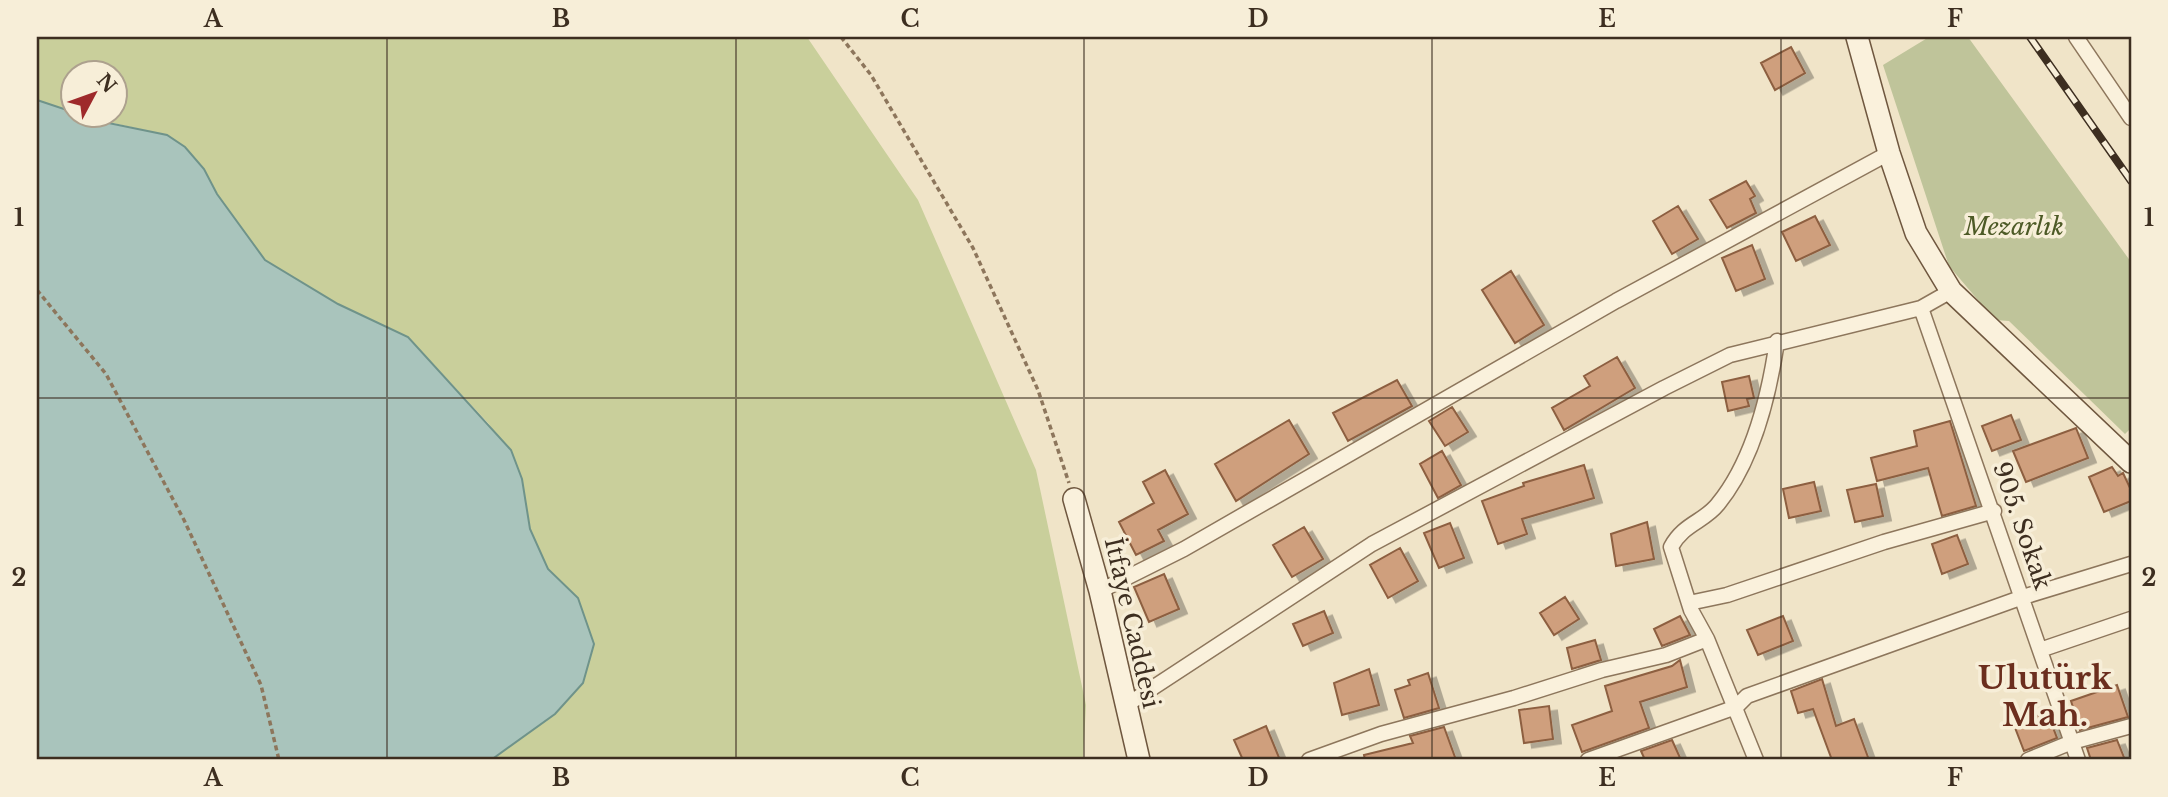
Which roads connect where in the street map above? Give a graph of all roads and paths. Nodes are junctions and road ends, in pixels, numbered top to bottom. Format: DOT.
graph roads {
  1 [pos="841,37"];
  2 [pos="1857,37"];
  3 [pos="2076,37"];
  4 [pos="2131,118"];
  5 [pos="1889,153"];
  6 [pos="37,290"];
  7 [pos="1951,291"];
  8 [pos="1921,307"];
  9 [pos="1777,341"];
  10 [pos="2131,462"];
  11 [pos="1074,499"];
  12 [pos="1994,511"];
  13 [pos="2131,564"];
  14 [pos="1100,592"];
  15 [pos="2022,597"];
  16 [pos="1689,603"];
  17 [pos="2131,619"];
  18 [pos="1707,639"];
  19 [pos="2040,650"];
  20 [pos="1125,706"];
  21 [pos="1736,707"];
  22 [pos="2131,726"];
  23 [pos="2072,742"];
  24 [pos="279,760"];
  25 [pos="1139,760"];
  26 [pos="1308,760"];
  27 [pos="1588,760"];
  28 [pos="1756,760"];
  29 [pos="2028,760"];
  30 [pos="2078,760"];
  1 -- 11 [label="path"];
  2 -- 5 [label="street"];
  3 -- 4 [label="street"];
  5 -- 7 [label="street"];
  5 -- 14 [label="street"];
  6 -- 24 [label="path"];
  7 -- 8 [label="street"];
  7 -- 10 [label="street"];
  8 -- 9 [label="street"];
  8 -- 12 [label="street, 905. Sokak"];
  9 -- 16 [label="street"];
  9 -- 20 [label="street"];
  11 -- 14 [label="street, İtfaye Caddesi"];
  12 -- 15 [label="street, 905. Sokak"];
  12 -- 16 [label="street"];
  13 -- 15 [label="street"];
  14 -- 20 [label="street, İtfaye Caddesi"];
  15 -- 19 [label="street, 905. Sokak"];
  15 -- 21 [label="street"];
  16 -- 18 [label="street"];
  17 -- 19 [label="street"];
  18 -- 21 [label="street"];
  18 -- 26 [label="street"];
  19 -- 23 [label="street, 905. Sokak"];
  20 -- 25 [label="street, İtfaye Caddesi"];
  21 -- 27 [label="street"];
  21 -- 28 [label="street"];
  22 -- 23 [label="street"];
  23 -- 29 [label="street"];
  23 -- 30 [label="street, 905. Sokak"];
}
